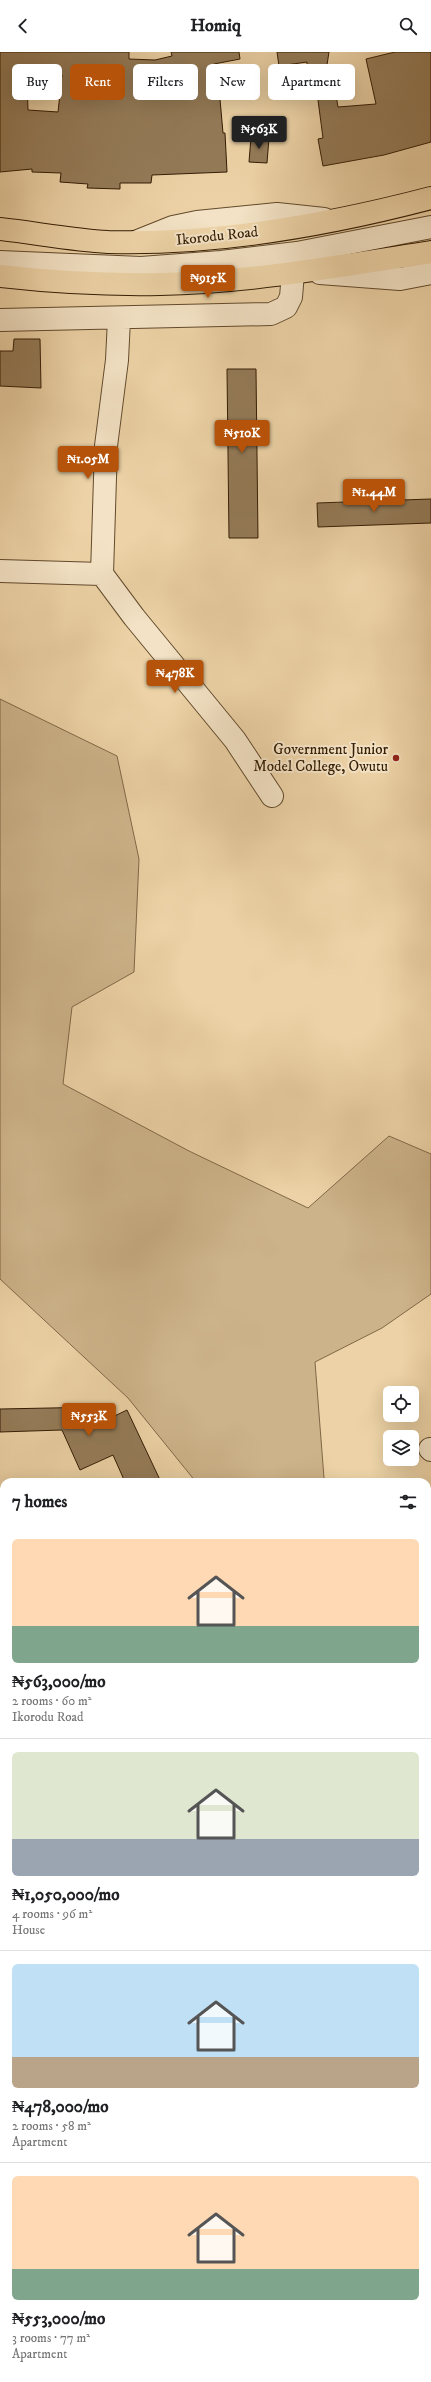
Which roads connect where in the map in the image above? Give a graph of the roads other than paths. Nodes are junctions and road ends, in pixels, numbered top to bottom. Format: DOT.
graph roads {
  1 [pos="431,198"];
  2 [pos="431,227"];
  3 [pos="0,229"];
  4 [pos="431,252"];
  5 [pos="0,262"];
  6 [pos="298,273"];
  7 [pos="431,274"];
  8 [pos="0,276"];
  9 [pos="119,319"];
  10 [pos="0,320"];
  11 [pos="0,572"];
  12 [pos="102,574"];
  13 [pos="272,796"];
  1 -- 3 [label="main road, Ikorodu Road"];
  2 -- 5 [label="street"];
  4 -- 6 [label="main road"];
  6 -- 7 [label="street"];
  6 -- 8 [label="main road"];
  6 -- 9 [label="street"];
  9 -- 10 [label="street"];
  9 -- 12 [label="street"];
  11 -- 12 [label="street"];
  12 -- 13 [label="street"];
}
